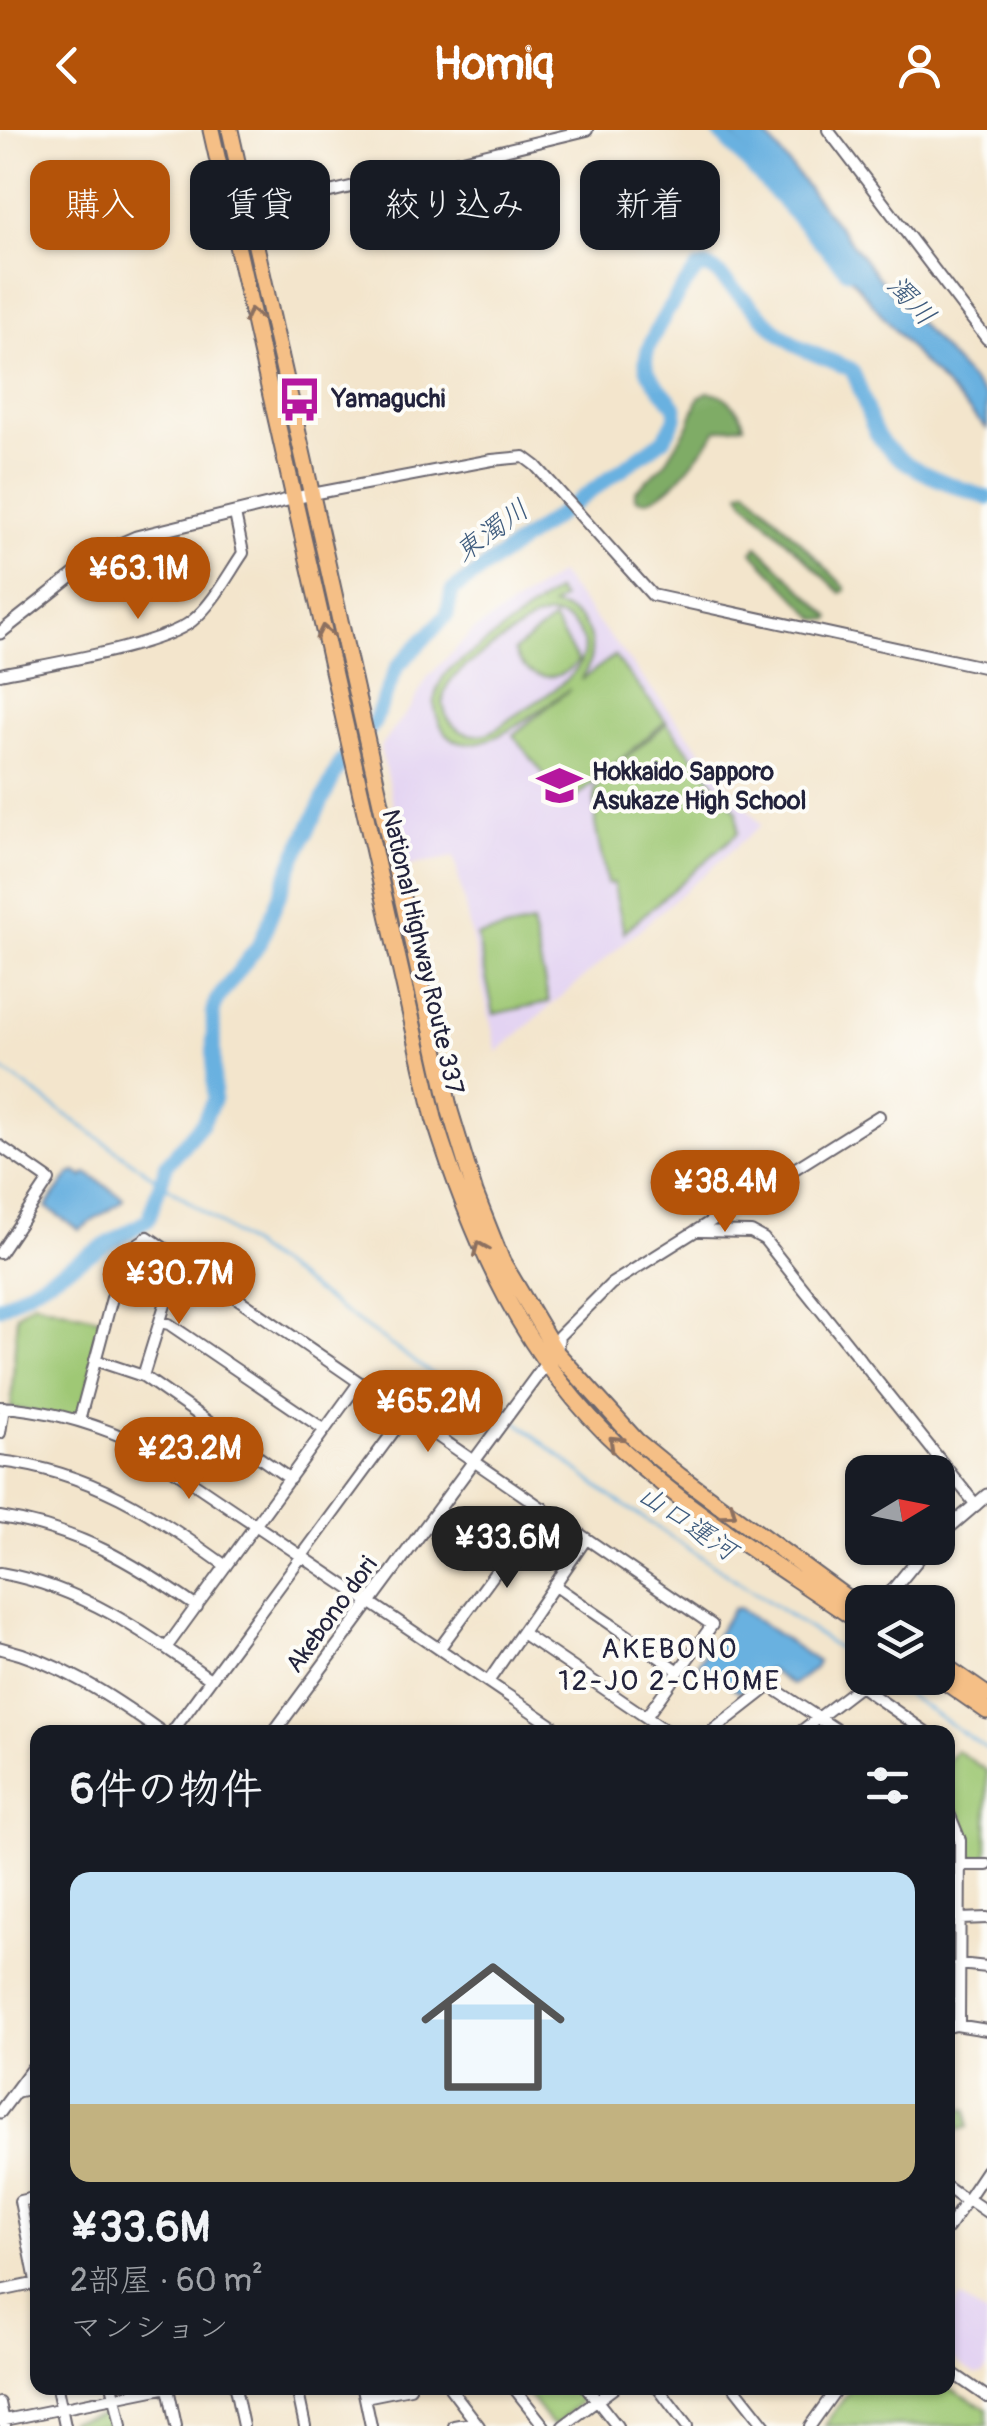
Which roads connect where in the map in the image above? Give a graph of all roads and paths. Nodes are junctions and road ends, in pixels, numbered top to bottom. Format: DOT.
graph roads {
  1 [pos="211,130"];
  2 [pos="230,130"];
  3 [pos="587,130"];
  4 [pos="828,130"];
  5 [pos="217,160"];
  6 [pos="237,160"];
  7 [pos="330,192"];
  8 [pos="237,250"];
  9 [pos="257,250"];
  10 [pos="987,338"];
  11 [pos="312,494"];
  12 [pos="295,499"];
  13 [pos="235,514"];
  14 [pos="0,632"];
  15 [pos="983,667"];
  16 [pos="0,674"];
  17 [pos="878,1116"];
  18 [pos="2,1152"];
  19 [pos="699,1230"];
  20 [pos="0,1253"];
  21 [pos="188,1265"];
  22 [pos="160,1322"];
  23 [pos="551,1357"];
  24 [pos="95,1360"];
  25 [pos="143,1376"];
  26 [pos="358,1384"];
  27 [pos="2,1407"];
  28 [pos="405,1416"];
  29 [pos="79,1421"];
  30 [pos="325,1430"];
  31 [pos="0,1433"];
  32 [pos="0,1460"];
  33 [pos="473,1460"];
  34 [pos="290,1478"];
  35 [pos="987,1496"];
  36 [pos="976,1504"];
  37 [pos="543,1508"];
  38 [pos="0,1517"];
  39 [pos="955,1523"];
  40 [pos="257,1524"];
  41 [pos="586,1539"];
  42 [pos="301,1555"];
  43 [pos="912,1565"];
  44 [pos="226,1566"];
  45 [pos="0,1573"];
  46 [pos="554,1585"];
  47 [pos="897,1585"];
  48 [pos="845,1597"];
  49 [pos="369,1602"];
  50 [pos="196,1606"];
  51 [pos="845,1612"];
  52 [pos="522,1633"];
  53 [pos="0,1648"];
  54 [pos="166,1648"];
  55 [pos="440,1650"];
  56 [pos="679,1671"];
  57 [pos="955,1673"];
  58 [pos="210,1679"];
  59 [pos="488,1682"];
  60 [pos="955,1688"];
  61 [pos="987,1695"];
  62 [pos="987,1711"];
  63 [pos="646,1718"];
  64 [pos="819,1718"];
  65 [pos="150,1725"];
  66 [pos="177,1725"];
  67 [pos="279,1725"];
  68 [pos="552,1725"];
  69 [pos="657,1725"];
  70 [pos="721,1725"];
  71 [pos="810,1725"];
  72 [pos="830,1725"];
  73 [pos="916,1725"];
  74 [pos="955,1824"];
  75 [pos="960,1865"];
  76 [pos="987,1866"];
  77 [pos="960,1918"];
  78 [pos="987,1918"];
  79 [pos="960,1964"];
  80 [pos="987,1967"];
  81 [pos="955,2008"];
  82 [pos="955,2026"];
  83 [pos="987,2030"];
  84 [pos="30,2071"];
  85 [pos="30,2089"];
  86 [pos="15,2092"];
  87 [pos="0,2095"];
  88 [pos="0,2112"];
  89 [pos="987,2170"];
  90 [pos="955,2192"];
  91 [pos="30,2199"];
  92 [pos="967,2200"];
  93 [pos="987,2212"];
  94 [pos="955,2218"];
  95 [pos="30,2251"];
  96 [pos="30,2287"];
  97 [pos="0,2291"];
  98 [pos="955,2375"];
  99 [pos="58,2395"];
  100 [pos="105,2395"];
  101 [pos="115,2395"];
  102 [pos="168,2395"];
  103 [pos="236,2395"];
  104 [pos="298,2395"];
  105 [pos="365,2395"];
  106 [pos="455,2395"];
  107 [pos="520,2395"];
  108 [pos="593,2395"];
  109 [pos="604,2395"];
  110 [pos="663,2395"];
  111 [pos="741,2395"];
  112 [pos="832,2395"];
  113 [pos="987,2397"];
  114 [pos="597,2400"];
  115 [pos="0,2404"];
  116 [pos="61,2409"];
  117 [pos="3,2423"];
  118 [pos="478,2424"];
  119 [pos="64,2426"];
  120 [pos="121,2426"];
  121 [pos="176,2426"];
  122 [pos="243,2426"];
  123 [pos="305,2426"];
  124 [pos="371,2426"];
  125 [pos="454,2426"];
  126 [pos="544,2426"];
  127 [pos="563,2426"];
  128 [pos="617,2426"];
  129 [pos="687,2426"];
  130 [pos="765,2426"];
  131 [pos="810,2426"];
  1 -- 5 [label="highway, National Highway Route 337"];
  2 -- 6 [label="highway, National Highway Route 337"];
  3 -- 7 [label="street"];
  4 -- 10 [label="street"];
  12 -- 8 [label="highway, National Highway Route 337, one-way"];
  9 -- 11 [label="highway, National Highway Route 337"];
  11 -- 12 [label="street"];
  11 -- 15 [label="street"];
  11 -- 23 [label="highway, National Highway Route 337"];
  12 -- 13 [label="street"];
  23 -- 12 [label="highway, National Highway Route 337, one-way"];
  13 -- 14 [label="street"];
  13 -- 16 [label="street"];
  17 -- 19 [label="street"];
  18 -- 20 [label="street"];
  19 -- 23 [label="street"];
  19 -- 36 [label="street"];
  21 -- 22 [label="street"];
  21 -- 24 [label="street"];
  21 -- 26 [label="street"];
  22 -- 25 [label="street"];
  22 -- 30 [label="street"];
  23 -- 33 [label="street, Akebono dori"];
  23 -- 48 [label="highway, National Highway Route 337, one-way"];
  51 -- 23 [label="highway, National Highway Route 337, one-way"];
  24 -- 25 [label="street"];
  24 -- 29 [label="street"];
  25 -- 34 [label="street"];
  26 -- 28 [label="street"];
  26 -- 30 [label="street"];
  27 -- 29 [label="street"];
  27 -- 31 [label="street"];
  28 -- 33 [label="street"];
  28 -- 42 [label="street"];
  29 -- 40 [label="street"];
  30 -- 34 [label="street"];
  32 -- 44 [label="street"];
  33 -- 37 [label="street"];
  33 -- 49 [label="street, Akebono dori"];
  34 -- 40 [label="street"];
  35 -- 36 [label="street"];
  36 -- 39 [label="street"];
  37 -- 41 [label="street"];
  37 -- 55 [label="street"];
  38 -- 50 [label="street"];
  40 -- 42 [label="street"];
  40 -- 44 [label="street"];
  41 -- 46 [label="street"];
  41 -- 56 [label="street"];
  42 -- 49 [label="street"];
  42 -- 58 [label="street"];
  43 -- 47 [label="street"];
  44 -- 50 [label="street"];
  45 -- 54 [label="street"];
  46 -- 52 [label="street"];
  46 -- 56 [label="street"];
  49 -- 55 [label="street"];
  49 -- 67 [label="street, Akebono dori"];
  50 -- 54 [label="street"];
  52 -- 59 [label="street"];
  52 -- 63 [label="street"];
  53 -- 65 [label="street"];
  54 -- 58 [label="street"];
  55 -- 59 [label="street"];
  56 -- 63 [label="street"];
  57 -- 61 [label="highway"];
  58 -- 66 [label="street"];
  59 -- 68 [label="street"];
  60 -- 62 [label="highway"];
  63 -- 69 [label="street"];
  64 -- 70 [label="street"];
  64 -- 71 [label="street"];
  64 -- 72 [label="street"];
  64 -- 73 [label="street"];
  74 -- 75 [label="street"];
  75 -- 76 [label="street"];
  75 -- 77 [label="street"];
  77 -- 78 [label="street"];
  77 -- 79 [label="street"];
  79 -- 80 [label="street"];
  79 -- 81 [label="street"];
  82 -- 83 [label="street"];
  84 -- 86 [label="street"];
  85 -- 86 [label="street"];
  86 -- 87 [label="street"];
  86 -- 88 [label="street"];
  89 -- 92 [label="street"];
  90 -- 92 [label="street"];
  91 -- 95 [label="street"];
  92 -- 93 [label="street"];
  92 -- 94 [label="street"];
  96 -- 97 [label="street"];
  98 -- 113 [label="street"];
  99 -- 116 [label="street"];
  100 -- 116 [label="street"];
  101 -- 120 [label="street"];
  102 -- 121 [label="street"];
  103 -- 122 [label="street"];
  104 -- 123 [label="street"];
  105 -- 124 [label="street"];
  106 -- 118 [label="street"];
  107 -- 126 [label="street"];
  108 -- 114 [label="street"];
  109 -- 114 [label="street"];
  110 -- 129 [label="street"];
  111 -- 130 [label="street"];
  112 -- 131 [label="street"];
  114 -- 127 [label="street"];
  114 -- 128 [label="street"];
  115 -- 117 [label="street"];
  116 -- 117 [label="street"];
  116 -- 119 [label="street"];
  118 -- 125 [label="street"];
}
